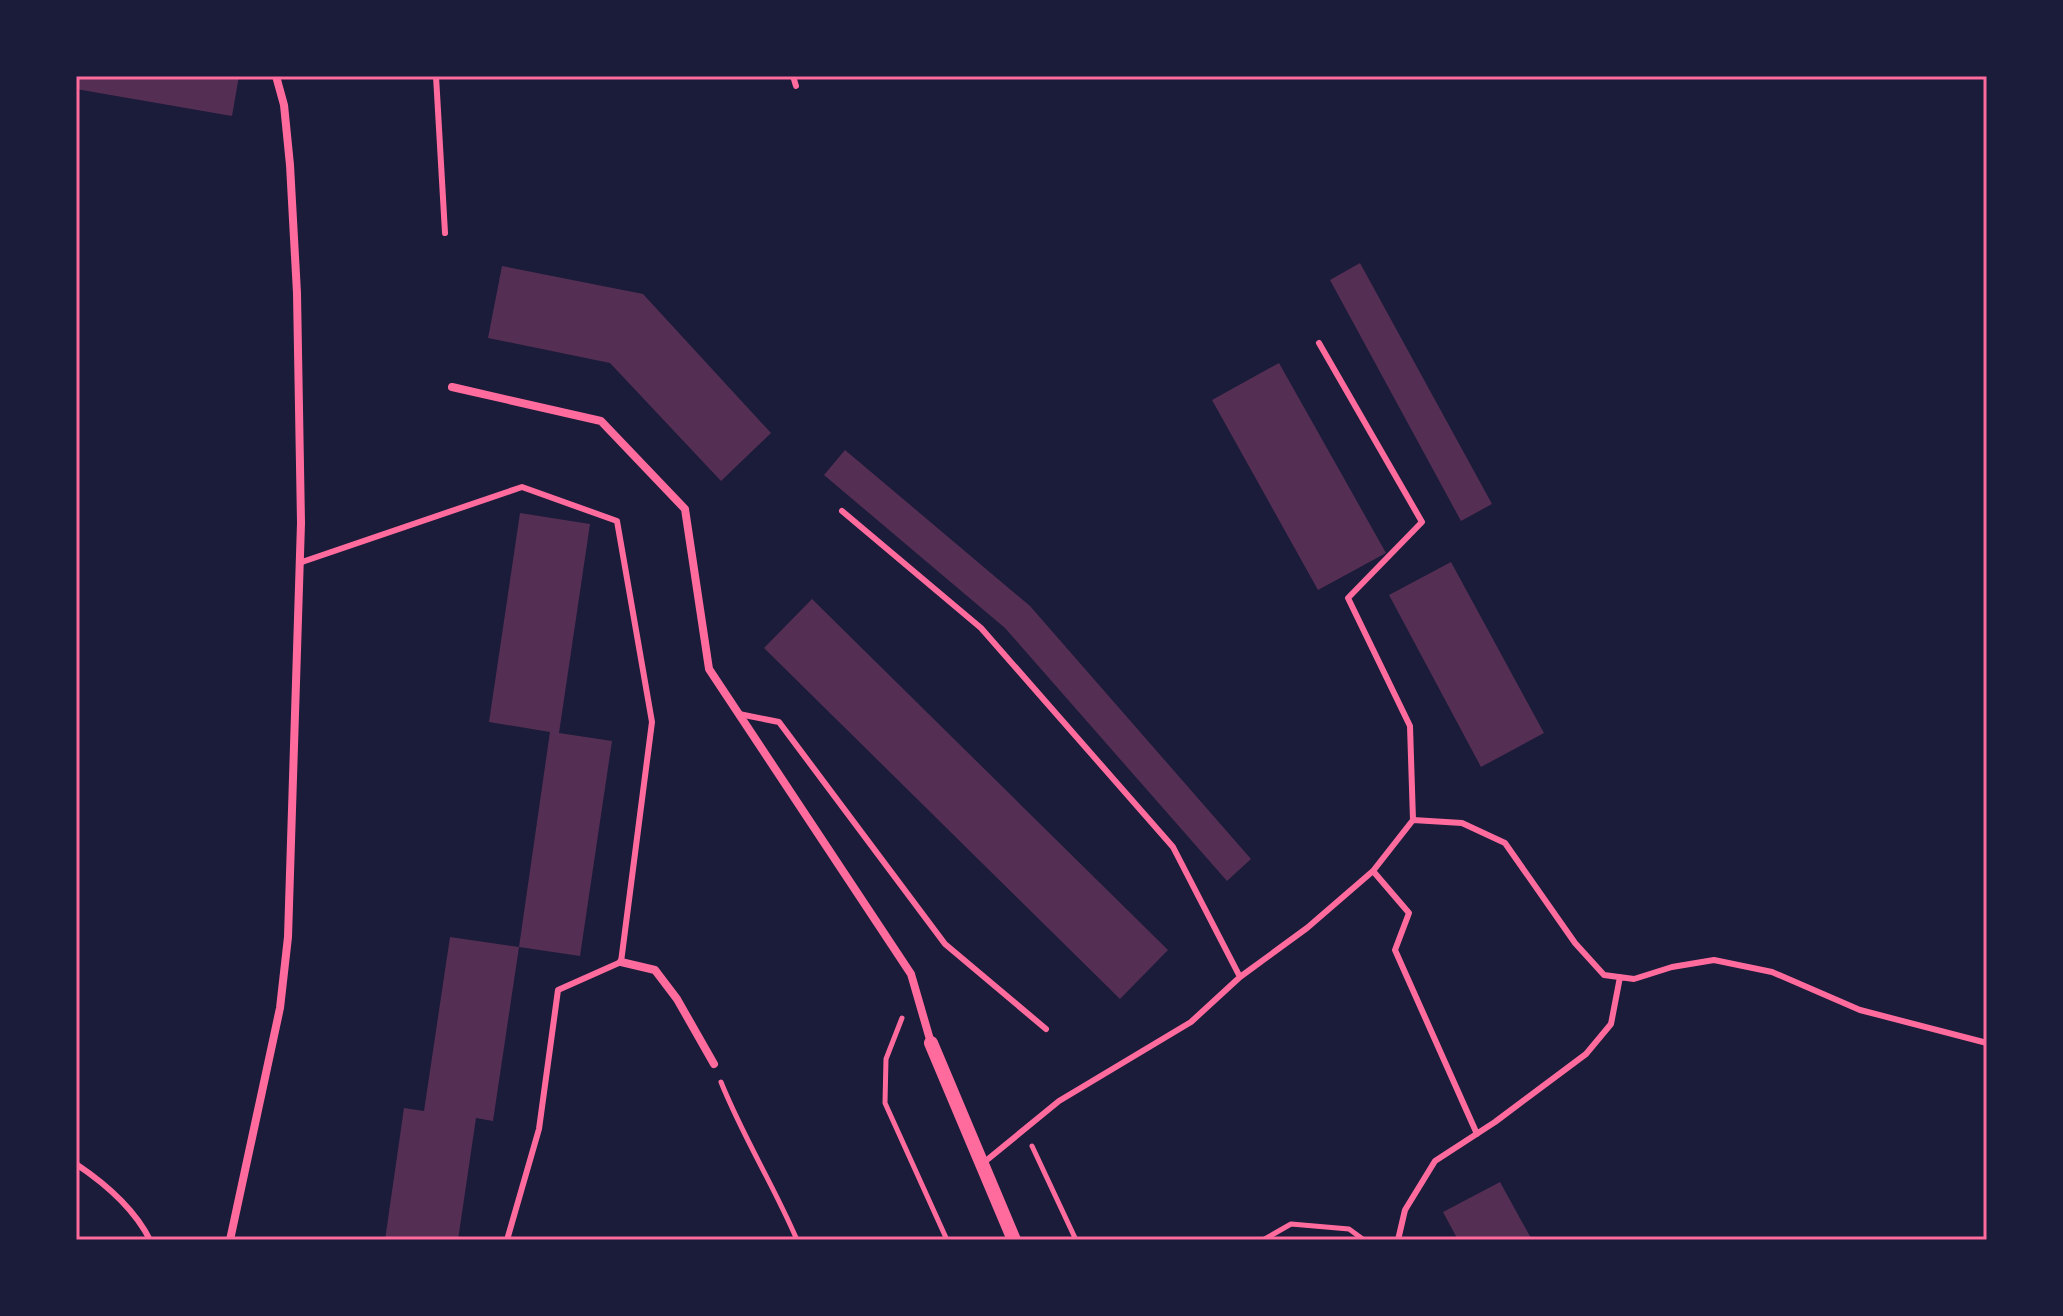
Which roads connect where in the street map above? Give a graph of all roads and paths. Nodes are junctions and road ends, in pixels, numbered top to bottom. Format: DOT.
graph roads {
  1 [pos="276,76"];
  2 [pos="436,76"];
  3 [pos="793,76"];
  4 [pos="796,86"];
  5 [pos="445,233"];
  6 [pos="1319,343"];
  7 [pos="452,387"];
  8 [pos="842,511"];
  9 [pos="299,563"];
  10 [pos="739,714"];
  11 [pos="1413,820"];
  12 [pos="1373,871"];
  13 [pos="621,962"];
  14 [pos="1240,977"];
  15 [pos="1620,977"];
  16 [pos="902,1016"];
  17 [pos="1046,1029"];
  18 [pos="931,1043"];
  19 [pos="1987,1043"];
  20 [pos="714,1064"];
  21 [pos="1025,1131"];
  22 [pos="1477,1134"];
  23 [pos="76,1164"];
  24 [pos="982,1164"];
  25 [pos="150,1240"];
  26 [pos="230,1240"];
  27 [pos="507,1240"];
  28 [pos="797,1240"];
  29 [pos="947,1240"];
  30 [pos="1014,1240"];
  31 [pos="1076,1240"];
  32 [pos="1263,1240"];
  33 [pos="1364,1240"];
  34 [pos="1398,1240"];
  1 -- 9 [label="street"];
  2 -- 5 [label="lane"];
  3 -- 4 [label="lane"];
  6 -- 11 [label="lane"];
  7 -- 10 [label="street"];
  8 -- 14 [label="lane"];
  9 -- 13 [label="lane"];
  9 -- 26 [label="street"];
  10 -- 17 [label="lane"];
  10 -- 18 [label="street"];
  11 -- 12 [label="lane"];
  11 -- 15 [label="lane"];
  12 -- 14 [label="lane"];
  12 -- 22 [label="lane"];
  13 -- 20 [label="street"];
  13 -- 27 [label="lane"];
  14 -- 21 [label="lane"];
  15 -- 19 [label="lane"];
  15 -- 22 [label="lane"];
  16 -- 29 [label="path"];
  18 -- 24 [label="street"];
  20 -- 28 [label="path"];
  21 -- 24 [label="lane"];
  21 -- 31 [label="path"];
  22 -- 34 [label="lane"];
  23 -- 25 [label="lane"];
  24 -- 30 [label="street"];
  32 -- 33 [label="path"];
}
